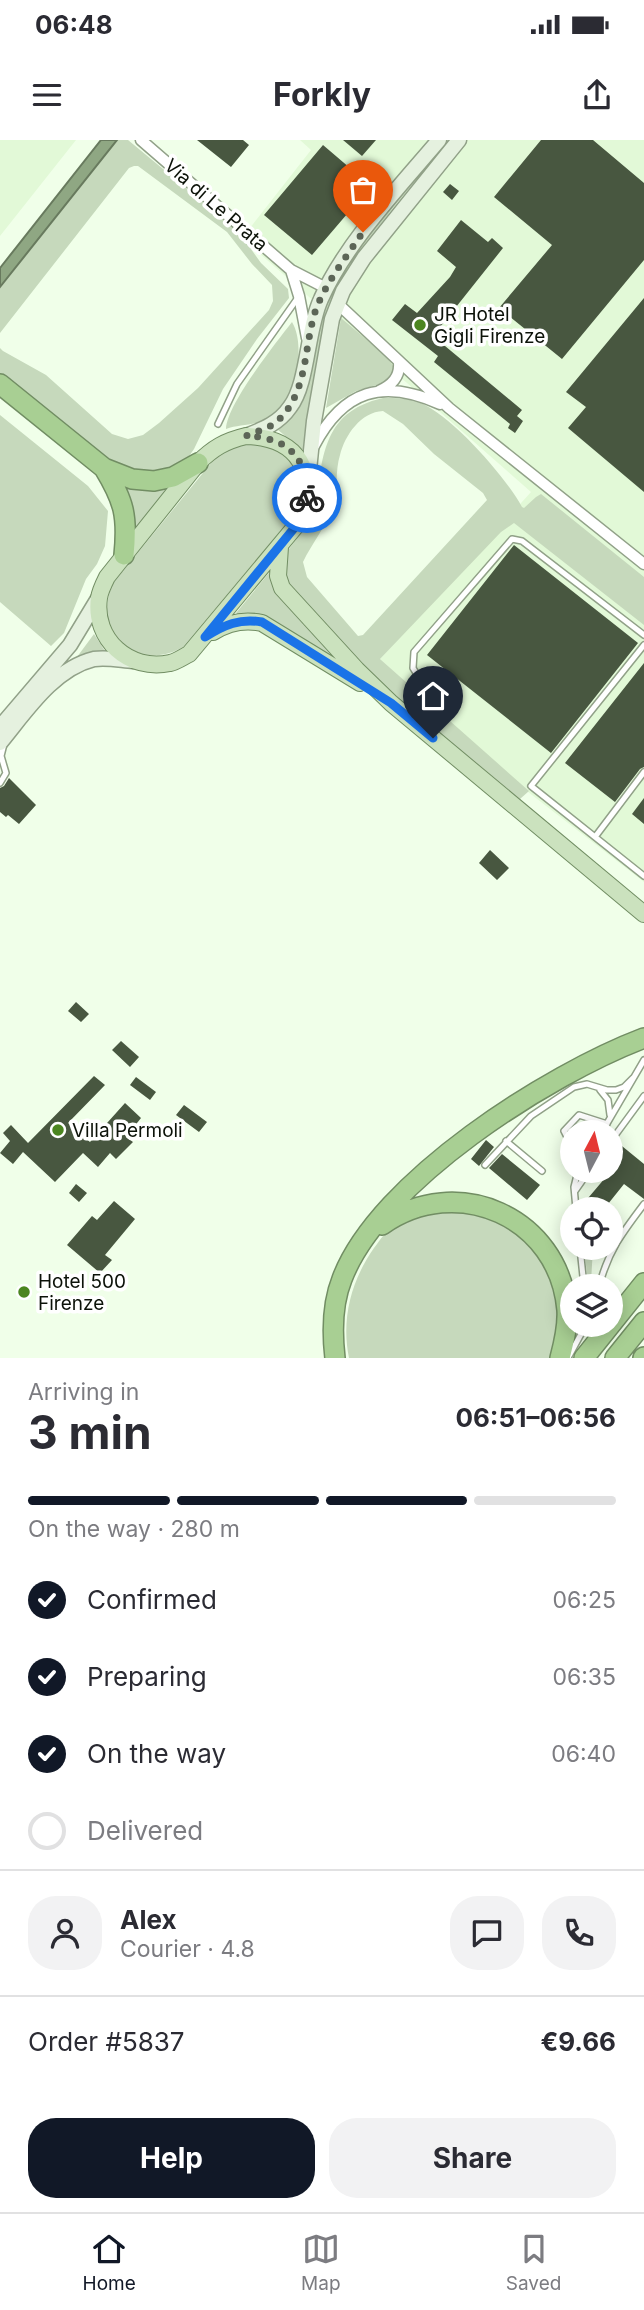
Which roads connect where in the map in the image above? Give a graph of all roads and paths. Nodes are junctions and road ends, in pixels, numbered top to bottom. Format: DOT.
graph roads {
  1 [pos="141,140"];
  2 [pos="439,140"];
  3 [pos="459,140"];
  4 [pos="291,270"];
  5 [pos="326,288"];
  6 [pos="299,296"];
  7 [pos="337,303"];
  8 [pos="307,345"];
  9 [pos="399,363"];
  10 [pos="0,384"];
  11 [pos="377,392"];
  12 [pos="449,408"];
  13 [pos="218,424"];
  14 [pos="246,436"];
  15 [pos="310,455"];
  16 [pos="198,463"];
  17 [pos="104,468"];
  18 [pos="307,485"];
  19 [pos="281,545"];
  20 [pos="124,555"];
  21 [pos="644,565"];
  22 [pos="99,597"];
  23 [pos="644,635"];
  24 [pos="205,637"];
  25 [pos="644,645"];
  26 [pos="133,661"];
  27 [pos="424,686"];
  28 [pos="391,703"];
  29 [pos="5,729"];
  30 [pos="0,743"];
  31 [pos="644,772"];
  32 [pos="0,783"];
  33 [pos="595,837"];
  34 [pos="644,876"];
  35 [pos="644,914"];
  36 [pos="644,1038"];
  37 [pos="644,1060"];
  38 [pos="633,1078"];
  39 [pos="598,1087"];
  40 [pos="644,1096"];
  41 [pos="574,1120"];
  42 [pos="597,1120"];
  43 [pos="608,1120"];
  44 [pos="610,1120"];
  45 [pos="623,1125"];
  46 [pos="506,1141"];
  47 [pos="485,1165"];
  48 [pos="542,1171"];
  49 [pos="576,1183"];
  50 [pos="581,1183"];
  51 [pos="575,1192"];
  52 [pos="575,1197"];
  53 [pos="644,1204"];
  54 [pos="361,1245"];
  55 [pos="602,1274"];
  56 [pos="644,1283"];
  57 [pos="644,1322"];
  58 [pos="579,1337"];
  59 [pos="335,1358"];
  60 [pos="560,1358"];
  61 [pos="567,1358"];
  62 [pos="584,1358"];
  63 [pos="615,1358"];
  1 -- 4 [label="street, Via di Le Prata"];
  2 -- 5 [label="main road"];
  3 -- 7 [label="main road"];
  4 -- 5 [label="street, Via di Le Prata"];
  4 -- 6 [label="street"];
  5 -- 8 [label="main road"];
  6 -- 8 [label="street"];
  6 -- 13 [label="lane"];
  7 -- 9 [label="street"];
  7 -- 15 [label="main road"];
  8 -- 14 [label="main road"];
  9 -- 11 [label="street"];
  9 -- 12 [label="street"];
  10 -- 17 [label="highway"];
  11 -- 12 [label="street"];
  11 -- 15 [label="street"];
  12 -- 21 [label="street"];
  14 -- 16 [label="main road"];
  14 -- 18 [label="main road"];
  15 -- 18 [label="main road"];
  16 -- 17 [label="highway"];
  16 -- 20 [label="main road"];
  17 -- 20 [label="highway"];
  18 -- 19 [label="main road"];
  19 -- 24 [label="main road"];
  19 -- 28 [label="main road"];
  20 -- 22 [label="main road"];
  22 -- 26 [label="main road"];
  22 -- 29 [label="main road"];
  23 -- 27 [label="lane"];
  24 -- 26 [label="main road"];
  24 -- 28 [label="main road"];
  25 -- 33 [label="lane"];
  26 -- 29 [label="main road"];
  28 -- 35 [label="main road"];
  29 -- 30 [label="main road"];
  29 -- 32 [label="lane"];
  31 -- 33 [label="lane"];
  33 -- 34 [label="lane"];
  36 -- 54 [label="highway"];
  37 -- 38 [label="lane"];
  38 -- 39 [label="lane"];
  38 -- 44 [label="lane"];
  39 -- 43 [label="lane"];
  39 -- 46 [label="lane"];
  40 -- 45 [label="lane"];
  41 -- 42 [label="lane"];
  46 -- 47 [label="lane"];
  46 -- 48 [label="lane"];
  49 -- 51 [label="lane"];
  50 -- 51 [label="lane"];
  51 -- 52 [label="lane"];
  53 -- 55 [label="lane"];
  54 -- 59 [label="highway"];
  54 -- 60 [label="highway"];
  56 -- 62 [label="highway"];
  57 -- 63 [label="highway"];
  58 -- 61 [label="lane"];
}
